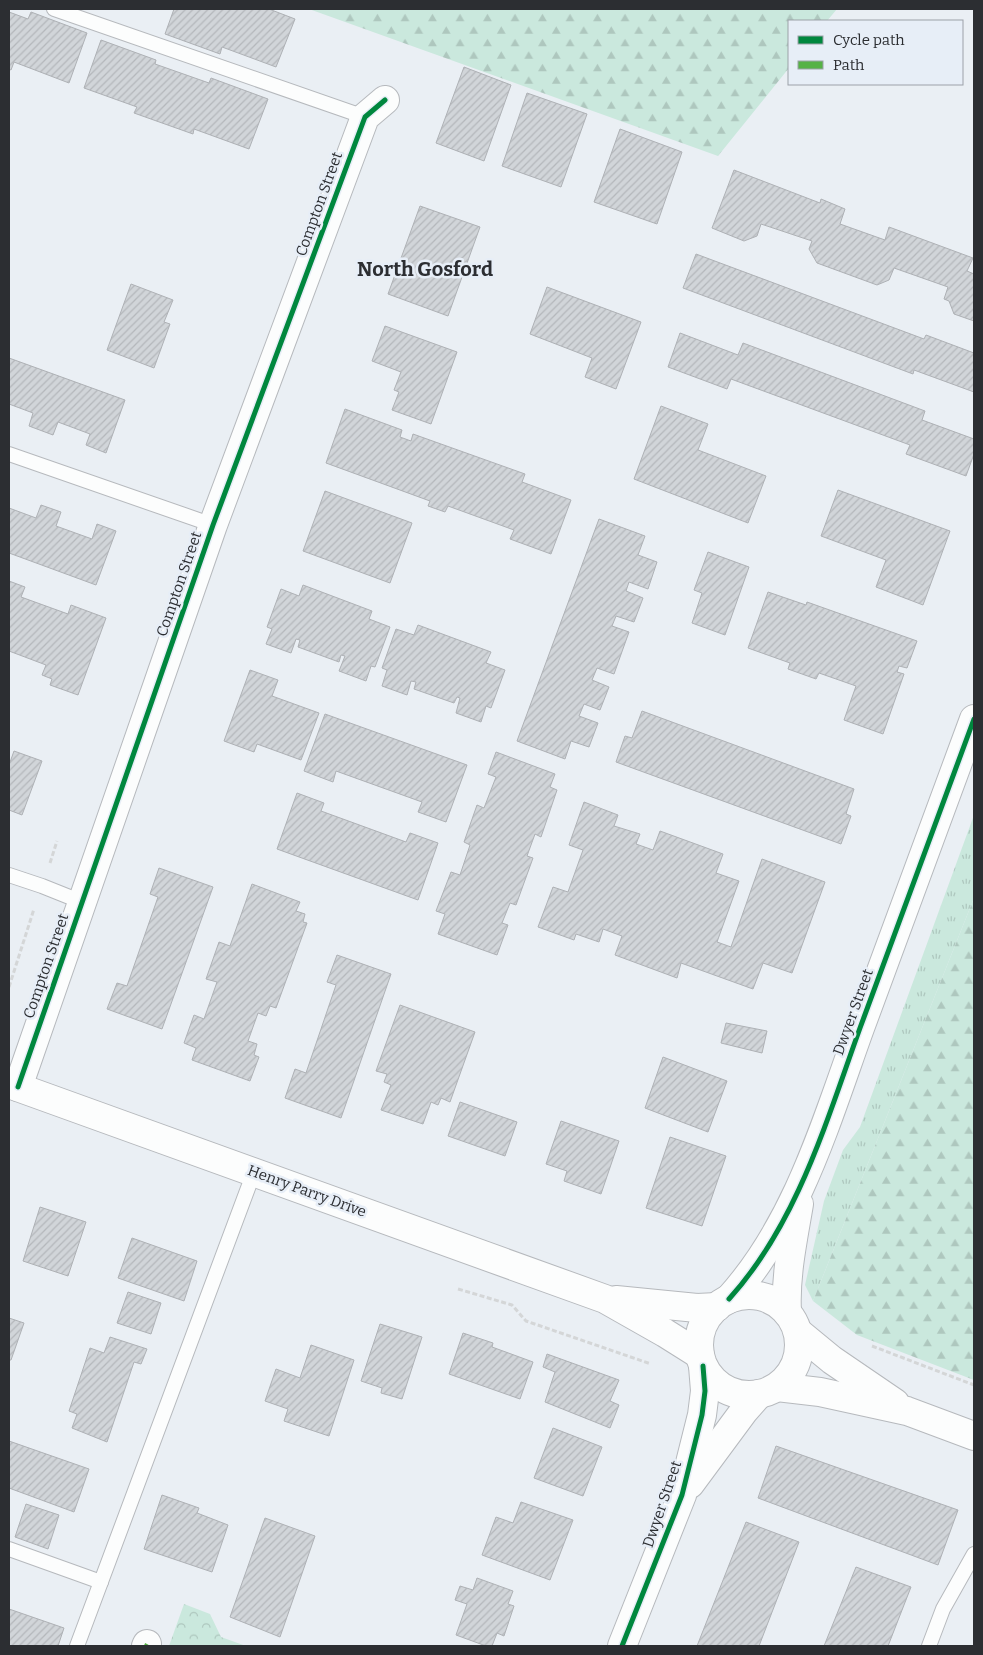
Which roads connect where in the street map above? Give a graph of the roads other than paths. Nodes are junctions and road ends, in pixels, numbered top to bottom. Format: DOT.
graph roads {
  1 [pos="54,9"];
  2 [pos="375,109"];
  3 [pos="9,454"];
  4 [pos="213,525"];
  5 [pos="974,719"];
  6 [pos="9,875"];
  7 [pos="82,902"];
  8 [pos="13,1086"];
  9 [pos="254,1172"];
  10 [pos="802,1185"];
  11 [pos="605,1299"];
  12 [pos="723,1303"];
  13 [pos="793,1322"];
  14 [pos="702,1360"];
  15 [pos="768,1391"];
  16 [pos="907,1411"];
  17 [pos="974,1436"];
  18 [pos="682,1495"];
  19 [pos="9,1549"];
  20 [pos="974,1554"];
  21 [pos="101,1582"];
  22 [pos="77,1646"];
  23 [pos="622,1646"];
  24 [pos="929,1646"];
  1 -- 2 [label="lane"];
  2 -- 4 [label="street, Compton Street"];
  3 -- 4 [label="lane"];
  4 -- 7 [label="street, Compton Street"];
  5 -- 10 [label="street, Dwyer Street"];
  6 -- 7 [label="lane"];
  7 -- 8 [label="street, Compton Street"];
  8 -- 9 [label="street, Henry Parry Drive"];
  9 -- 11 [label="street, Henry Parry Drive"];
  9 -- 21 [label="lane"];
  10 -- 12 [label="street, Dwyer Street"];
  10 -- 13 [label="street, Dwyer Street"];
  11 -- 12 [label="street, Henry Parry Drive"];
  11 -- 14 [label="street, Henry Parry Drive"];
  12 -- 13 [label="street"];
  12 -- 14 [label="street"];
  13 -- 15 [label="street"];
  13 -- 16 [label="street"];
  14 -- 15 [label="street"];
  14 -- 18 [label="street, Dwyer Street"];
  15 -- 16 [label="street"];
  15 -- 18 [label="street, Dwyer Street"];
  16 -- 17 [label="street"];
  18 -- 23 [label="street, Dwyer Street"];
  19 -- 21 [label="lane"];
  20 -- 24 [label="lane"];
  21 -- 22 [label="lane"];
}
